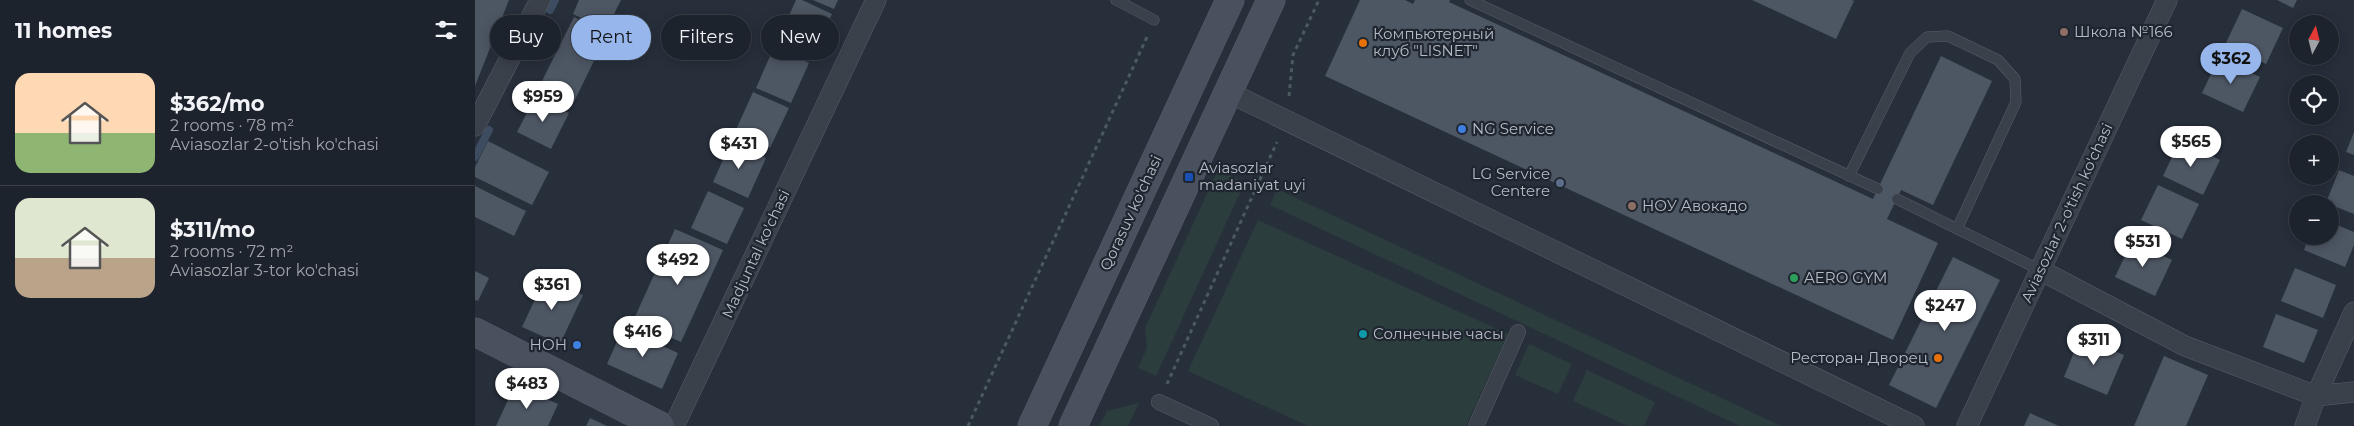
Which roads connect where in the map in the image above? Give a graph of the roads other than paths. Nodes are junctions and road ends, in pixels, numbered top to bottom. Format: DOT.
graph roads {
  1 [pos="539,0"];
  2 [pos="876,0"];
  3 [pos="1116,0"];
  4 [pos="1230,0"];
  5 [pos="1271,0"];
  6 [pos="1470,0"];
  7 [pos="2167,0"];
  8 [pos="1492,5"];
  9 [pos="1155,20"];
  10 [pos="1228,92"];
  11 [pos="475,126"];
  12 [pos="1849,176"];
  13 [pos="1878,189"];
  14 [pos="1897,199"];
  15 [pos="1957,228"];
  16 [pos="2040,270"];
  17 [pos="2354,312"];
  18 [pos="475,332"];
  19 [pos="1518,332"];
  20 [pos="2354,392"];
  21 [pos="2316,396"];
  22 [pos="1159,402"];
  23 [pos="660,426"];
  24 [pos="674,426"];
  25 [pos="1032,426"];
  26 [pos="1073,426"];
  27 [pos="1211,426"];
  28 [pos="1476,426"];
  29 [pos="1914,426"];
  30 [pos="1967,426"];
  31 [pos="2305,426"];
  1 -- 11 [label="street"];
  2 -- 24 [label="street, Madjuntal ko'chasi"];
  3 -- 9 [label="lane"];
  4 -- 25 [label="main road, Qorasuv ko'chasi"];
  5 -- 10 [label="main road"];
  6 -- 8 [label="lane"];
  7 -- 16 [label="street, Aviasozlar 2-o'tish ko'chasi"];
  8 -- 12 [label="lane"];
  10 -- 26 [label="main road"];
  10 -- 29 [label="street"];
  12 -- 13 [label="lane"];
  12 -- 15 [label="lane"];
  14 -- 15 [label="lane"];
  15 -- 16 [label="lane"];
  16 -- 21 [label="street"];
  16 -- 30 [label="street, Aviasozlar 2-o'tish ko'chasi"];
  17 -- 21 [label="street"];
  18 -- 23 [label="main road"];
  19 -- 28 [label="street"];
  20 -- 21 [label="street"];
  21 -- 31 [label="street"];
  22 -- 27 [label="street"];
}
